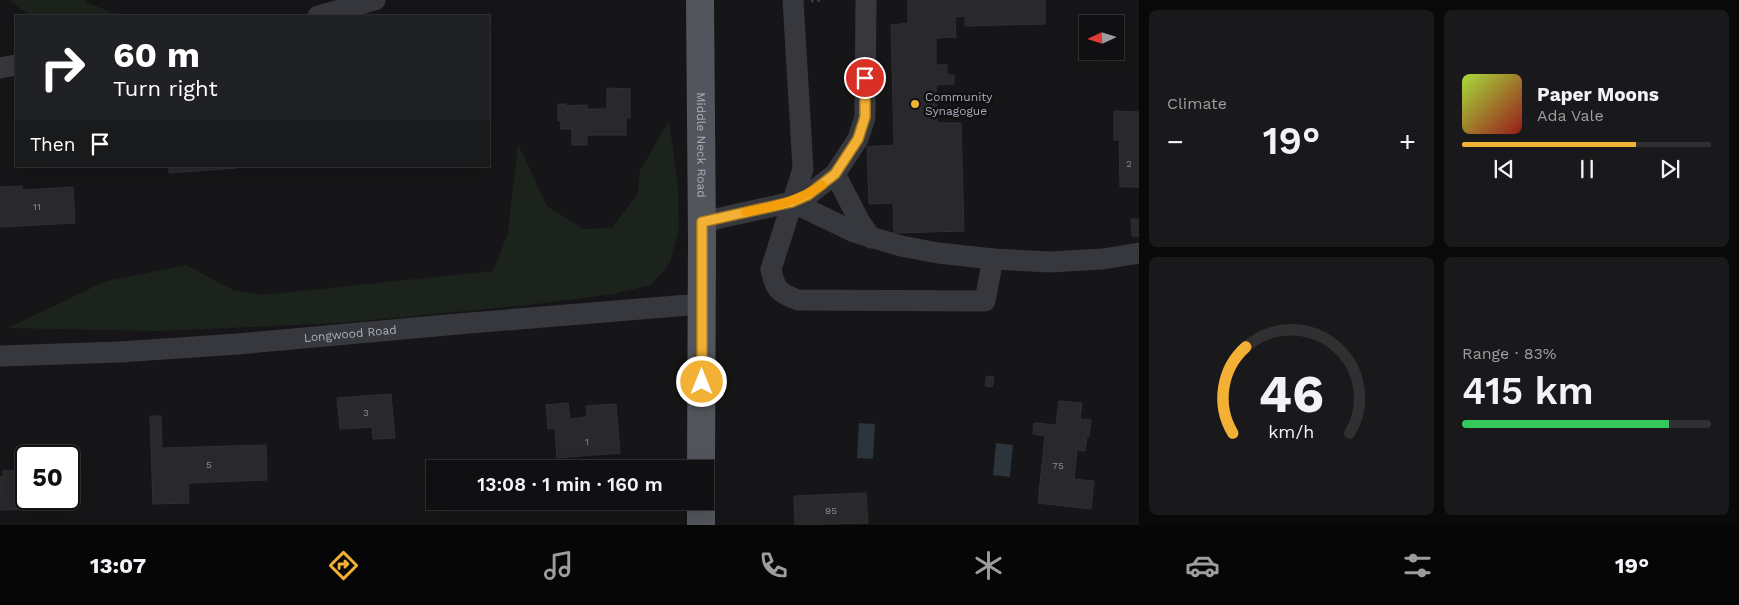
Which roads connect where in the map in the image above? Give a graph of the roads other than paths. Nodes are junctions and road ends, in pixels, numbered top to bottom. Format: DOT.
graph roads {
  1 [pos="375,0"];
  2 [pos="700,0"];
  3 [pos="793,0"];
  4 [pos="866,0"];
  5 [pos="322,15"];
  6 [pos="15,65"];
  7 [pos="0,68"];
  8 [pos="835,174"];
  9 [pos="792,202"];
  10 [pos="702,222"];
  11 [pos="871,238"];
  12 [pos="1139,253"];
  13 [pos="993,259"];
  14 [pos="702,304"];
  15 [pos="0,356"];
  16 [pos="701,460"];
  17 [pos="701,510"];
  18 [pos="701,525"];
  1 -- 5 [label="street"];
  2 -- 10 [label="main road, Middle Neck Road"];
  3 -- 9 [label="street"];
  4 -- 8 [label="street"];
  6 -- 7 [label="street"];
  8 -- 9 [label="street"];
  8 -- 11 [label="street"];
  9 -- 10 [label="street"];
  9 -- 11 [label="street"];
  9 -- 13 [label="street"];
  10 -- 14 [label="main road, Middle Neck Road"];
  11 -- 13 [label="street"];
  12 -- 13 [label="street"];
  14 -- 15 [label="street, Longwood Road"];
  14 -- 16 [label="main road, Middle Neck Road"];
  17 -- 18 [label="main road"];
}
